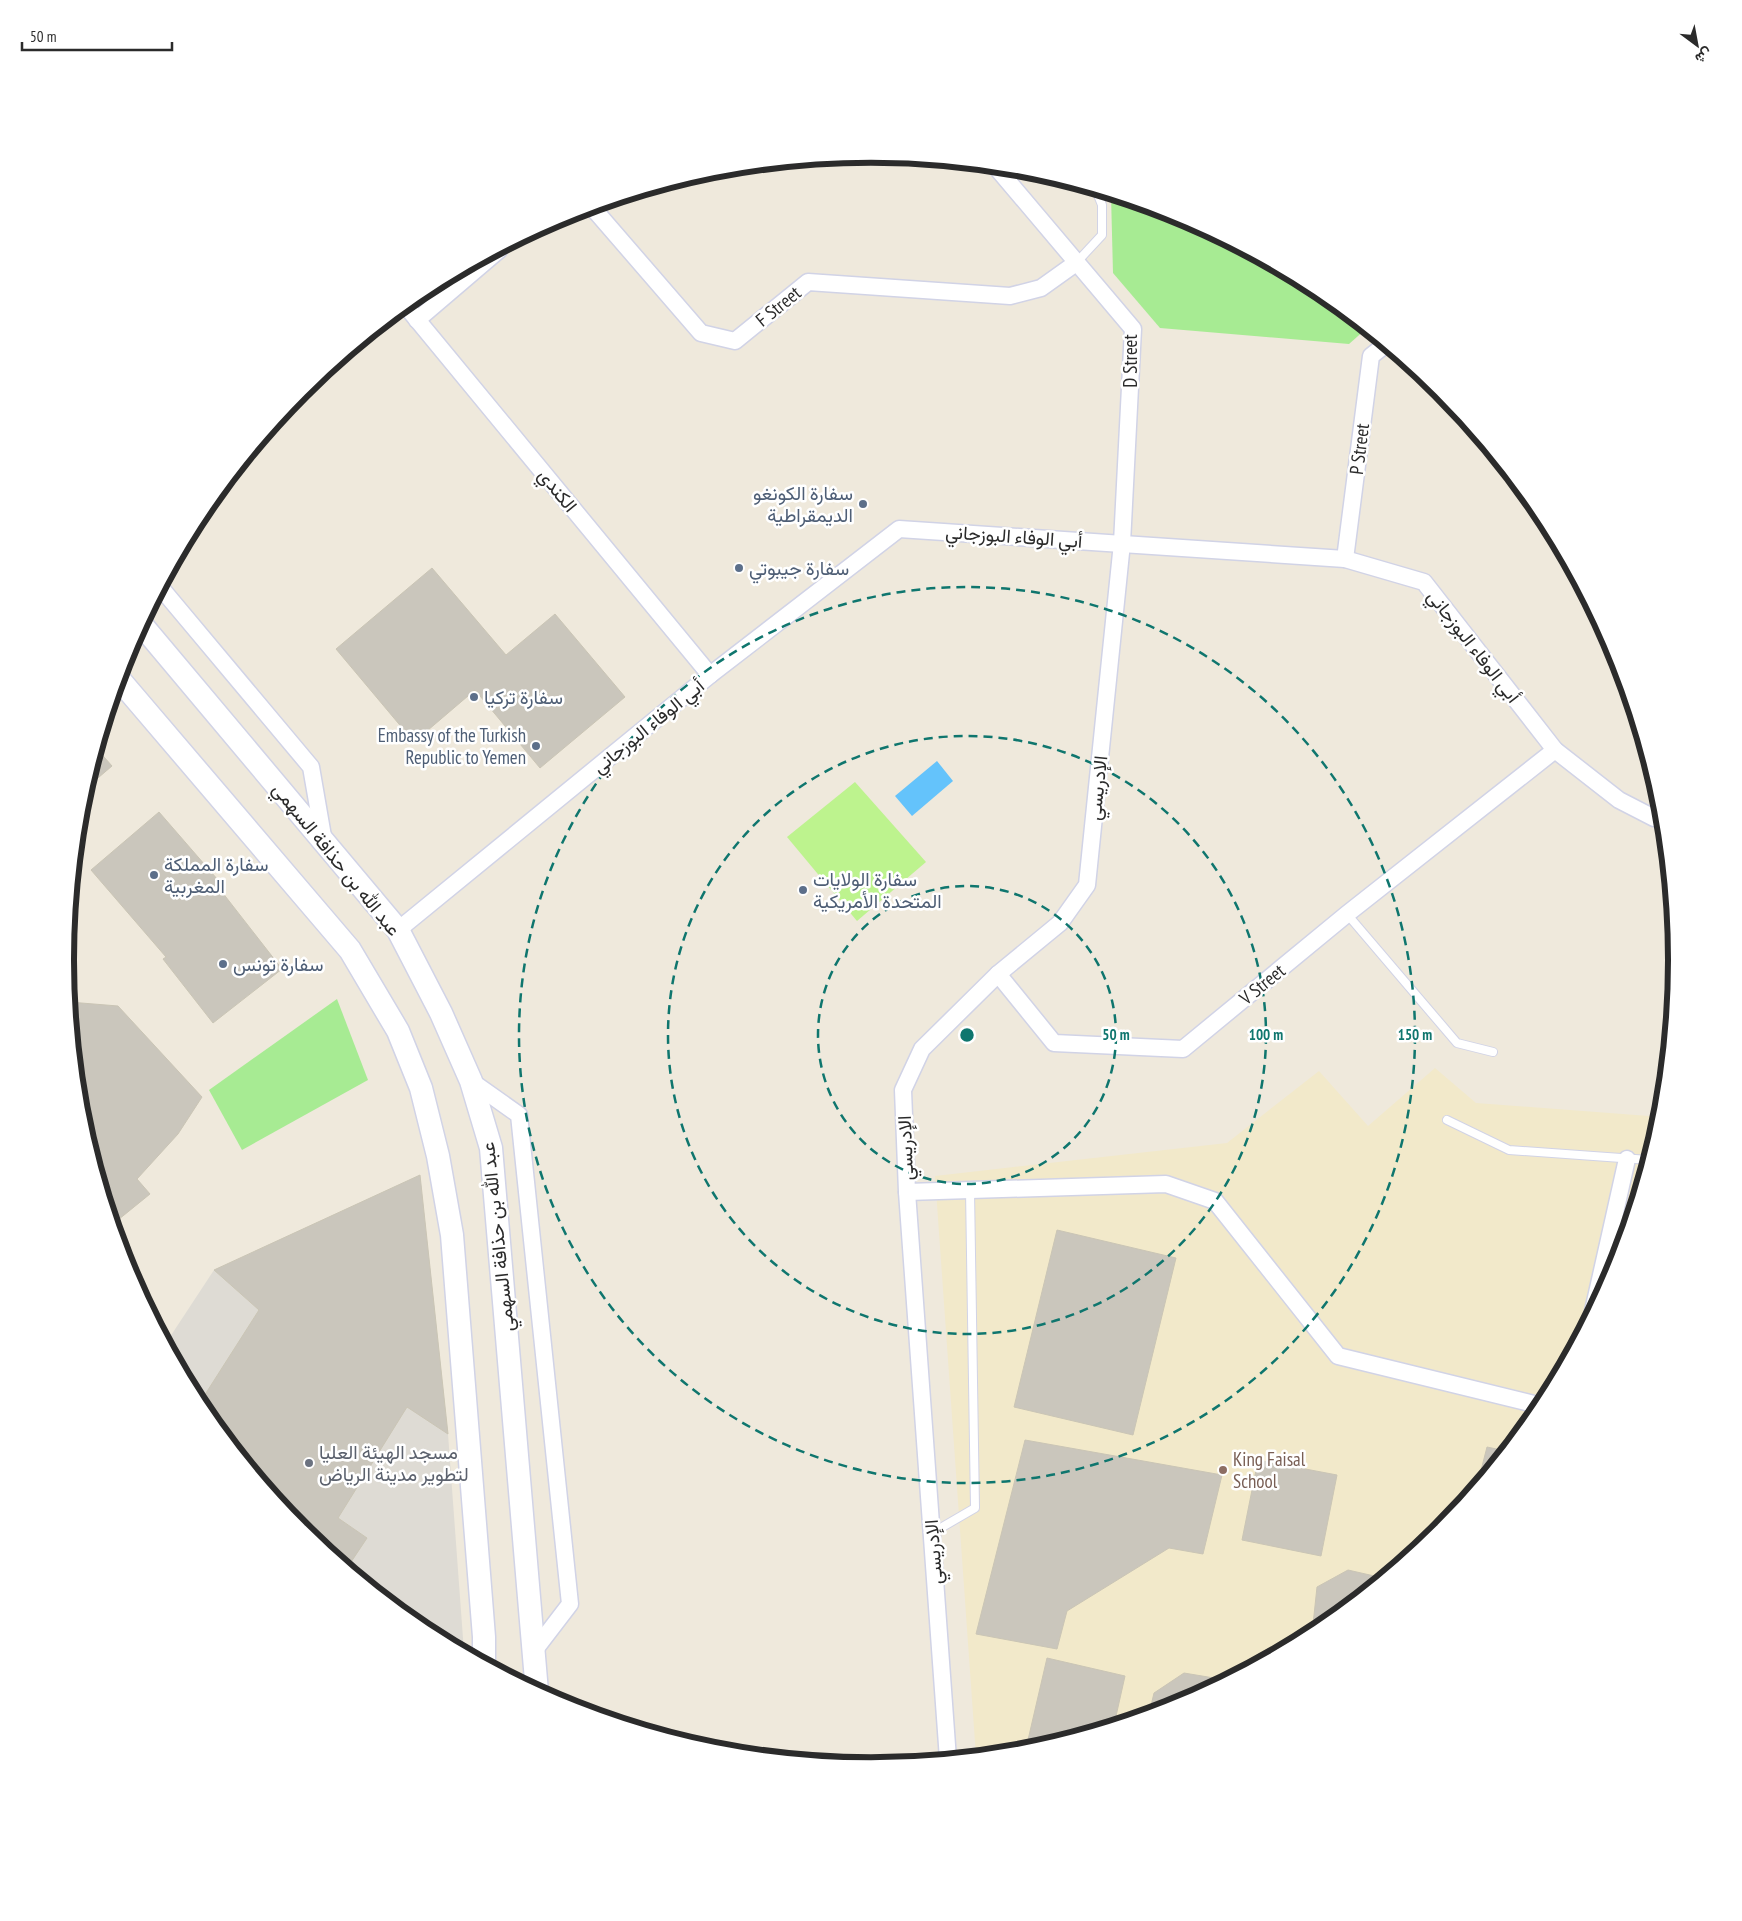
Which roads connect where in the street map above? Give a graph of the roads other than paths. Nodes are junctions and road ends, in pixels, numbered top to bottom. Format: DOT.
graph roads {
  1 [pos="1003,175"];
  2 [pos="1099,197"];
  3 [pos="597,213"];
  4 [pos="1076,262"];
  5 [pos="482,265"];
  6 [pos="410,311"];
  7 [pos="417,320"];
  8 [pos="1381,348"];
  9 [pos="1122,543"];
  10 [pos="1345,559"];
  11 [pos="165,592"];
  12 [pos="1115,611"];
  13 [pos="146,630"];
  14 [pos="710,675"];
  15 [pos="123,684"];
  16 [pos="1555,750"];
  17 [pos="1655,818"];
  18 [pos="324,842"];
  19 [pos="1347,914"];
  20 [pos="398,930"];
  21 [pos="998,974"];
  22 [pos="1492,1052"];
  23 [pos="472,1081"];
  24 [pos="1447,1120"];
  25 [pos="1626,1159"];
  26 [pos="1643,1160"];
  27 [pos="970,1189"];
  28 [pos="906,1192"];
  29 [pos="1598,1287"];
  30 [pos="1533,1404"];
  31 [pos="932,1532"];
  32 [pos="534,1651"];
  33 [pos="484,1658"];
  34 [pos="536,1684"];
  35 [pos="948,1754"];
  1 -- 4 [label="street, D Street"];
  2 -- 4 [label="lane"];
  3 -- 4 [label="street, F Street"];
  4 -- 9 [label="street, D Street"];
  5 -- 7 [label="street"];
  6 -- 7 [label="street, الكندي"];
  7 -- 14 [label="street, الكندي"];
  8 -- 10 [label="street, P Street"];
  9 -- 10 [label="street, أبي الوفاء البوزجاني"];
  9 -- 12 [label="street, D Street"];
  9 -- 14 [label="street, أبي الوفاء البوزجاني"];
  10 -- 16 [label="street, أبي الوفاء البوزجاني"];
  11 -- 18 [label="street"];
  12 -- 21 [label="street, الإدريسي"];
  13 -- 18 [label="street, عبد الله بن حذافة السهمي"];
  14 -- 20 [label="street, أبي الوفاء البوزجاني"];
  15 -- 33 [label="street"];
  16 -- 17 [label="street, أبي الوفاء البوزجاني"];
  16 -- 19 [label="street, V Street"];
  18 -- 20 [label="street, عبد الله بن حذافة السهمي"];
  19 -- 21 [label="street, V Street"];
  19 -- 22 [label="lane"];
  20 -- 23 [label="street, عبد الله بن حذافة السهمي"];
  21 -- 28 [label="street, الإدريسي"];
  23 -- 32 [label="street, عبد الله بن حذافة السهمي"];
  23 -- 32 [label="street"];
  24 -- 25 [label="lane"];
  25 -- 26 [label="lane"];
  25 -- 29 [label="street"];
  27 -- 28 [label="street"];
  27 -- 30 [label="street"];
  27 -- 31 [label="lane"];
  28 -- 31 [label="street, الإدريسي"];
  31 -- 35 [label="street, الإدريسي"];
  32 -- 34 [label="street, عبد الله بن حذافة السهمي"];
}
